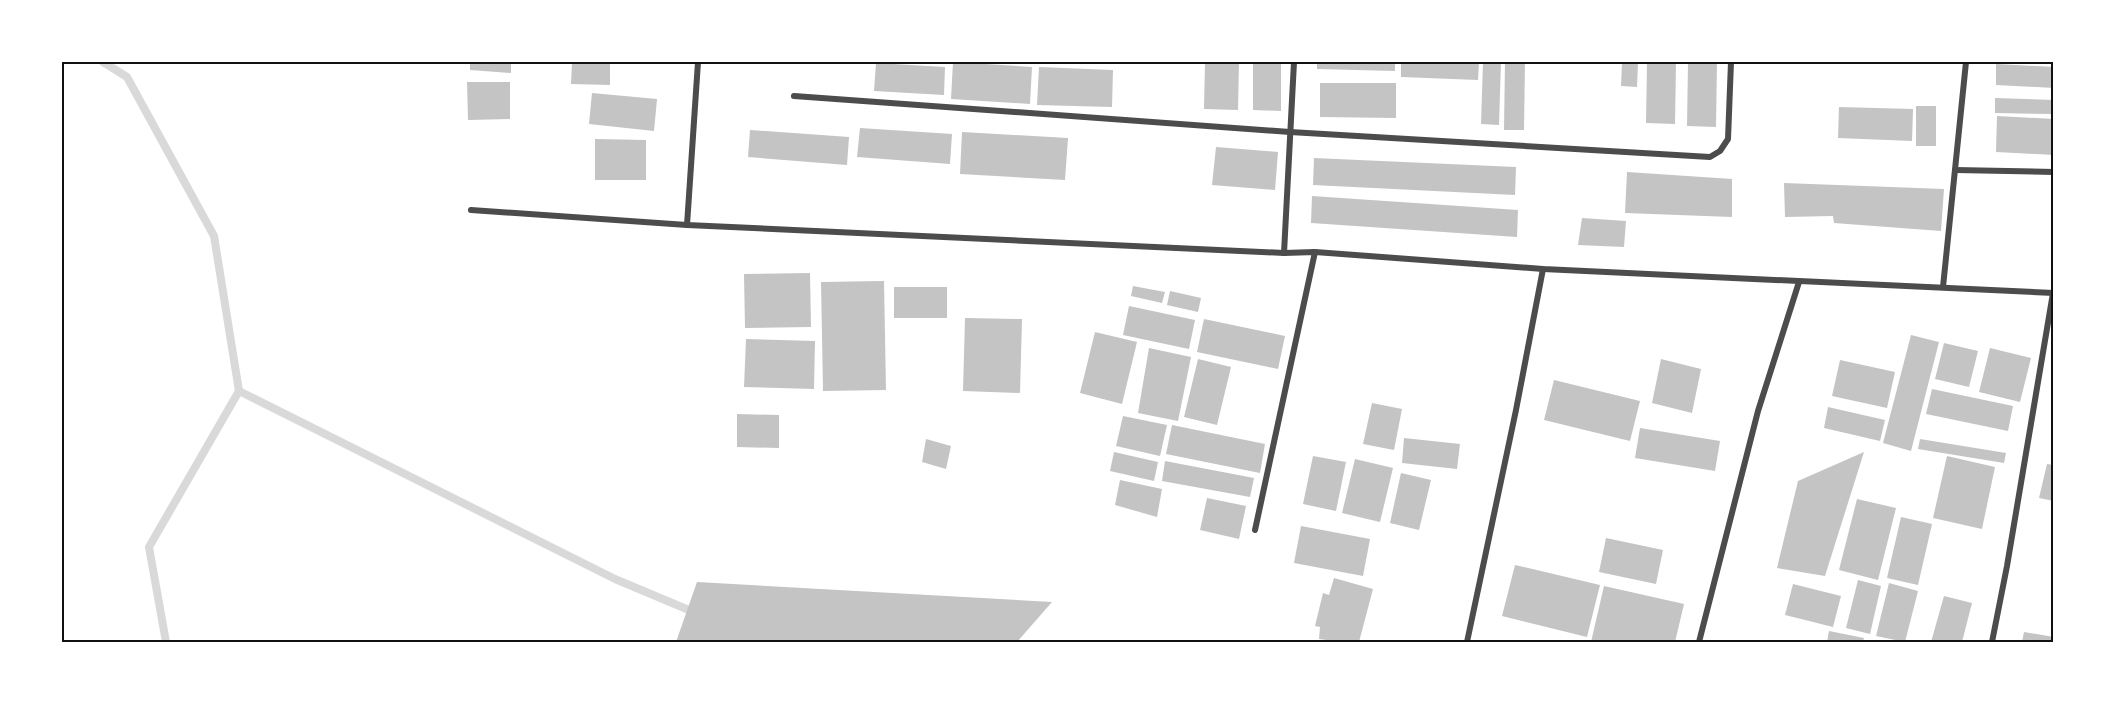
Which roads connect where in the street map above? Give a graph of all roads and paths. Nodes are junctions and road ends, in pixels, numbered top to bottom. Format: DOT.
graph roads {
  1 [pos="698,62"];
  2 [pos="1294,62"];
  3 [pos="1731,62"];
  4 [pos="1966,62"];
  5 [pos="794,96"];
  6 [pos="1290,132"];
  7 [pos="1955,170"];
  8 [pos="2054,172"];
  9 [pos="471,210"];
  10 [pos="687,225"];
  11 [pos="1315,252"];
  12 [pos="1284,253"];
  13 [pos="1544,269"];
  14 [pos="1799,282"];
  15 [pos="1943,287"];
  16 [pos="2053,292"];
  17 [pos="1255,530"];
  18 [pos="1467,642"];
  19 [pos="1699,642"];
  20 [pos="1992,642"];
  1 -- 10 [label="street"];
  2 -- 6 [label="street"];
  3 -- 6 [label="street"];
  4 -- 7 [label="street"];
  5 -- 6 [label="street"];
  6 -- 12 [label="street"];
  7 -- 8 [label="street"];
  7 -- 15 [label="street"];
  9 -- 10 [label="street"];
  10 -- 12 [label="street"];
  11 -- 12 [label="street"];
  11 -- 13 [label="street"];
  11 -- 17 [label="street"];
  13 -- 14 [label="street"];
  13 -- 18 [label="street"];
  14 -- 15 [label="street"];
  14 -- 19 [label="street"];
  15 -- 16 [label="street"];
  16 -- 20 [label="street"];
}
